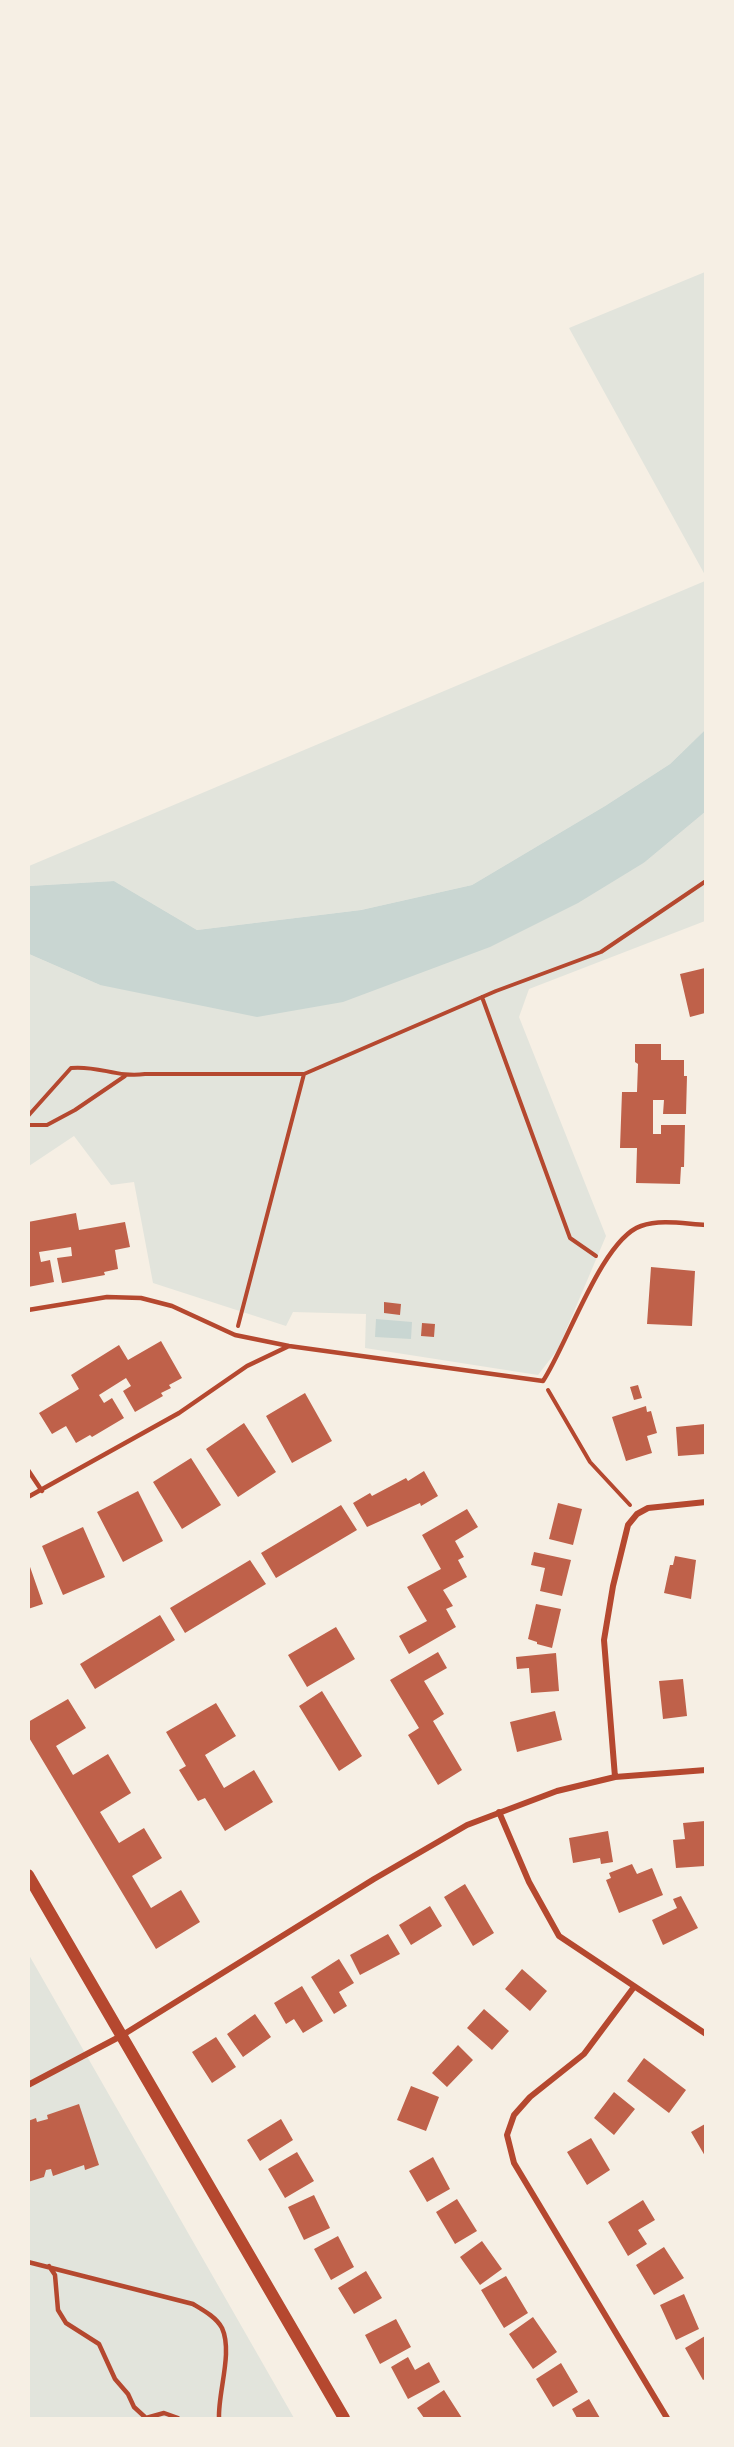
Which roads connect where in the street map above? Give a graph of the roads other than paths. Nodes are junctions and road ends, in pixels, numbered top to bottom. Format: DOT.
graph roads {
  1 [pos="705,1225"];
  2 [pos="28,1310"];
  3 [pos="289,1346"];
  4 [pos="28,1470"];
  5 [pos="42,1491"];
  6 [pos="28,1497"];
  7 [pos="705,1502"];
  8 [pos="705,1770"];
  9 [pos="615,1777"];
  10 [pos="499,1812"];
  11 [pos="28,1875"];
  12 [pos="634,1987"];
  13 [pos="705,2034"];
  14 [pos="121,2036"];
  15 [pos="28,2085"];
  16 [pos="28,2262"];
  17 [pos="49,2266"];
  18 [pos="178,2418"];
  19 [pos="219,2418"];
  20 [pos="344,2418"];
  21 [pos="667,2418"];
  1 -- 3 [label="lane"];
  2 -- 3 [label="lane"];
  3 -- 5 [label="lane"];
  4 -- 5 [label="lane"];
  5 -- 6 [label="lane"];
  7 -- 9 [label="street"];
  8 -- 9 [label="street"];
  9 -- 10 [label="street"];
  10 -- 12 [label="street"];
  10 -- 14 [label="street"];
  11 -- 14 [label="main road"];
  12 -- 13 [label="street"];
  12 -- 21 [label="street"];
  14 -- 15 [label="street"];
  14 -- 20 [label="main road"];
  16 -- 17 [label="lane"];
  17 -- 18 [label="lane"];
  17 -- 19 [label="lane"];
}
